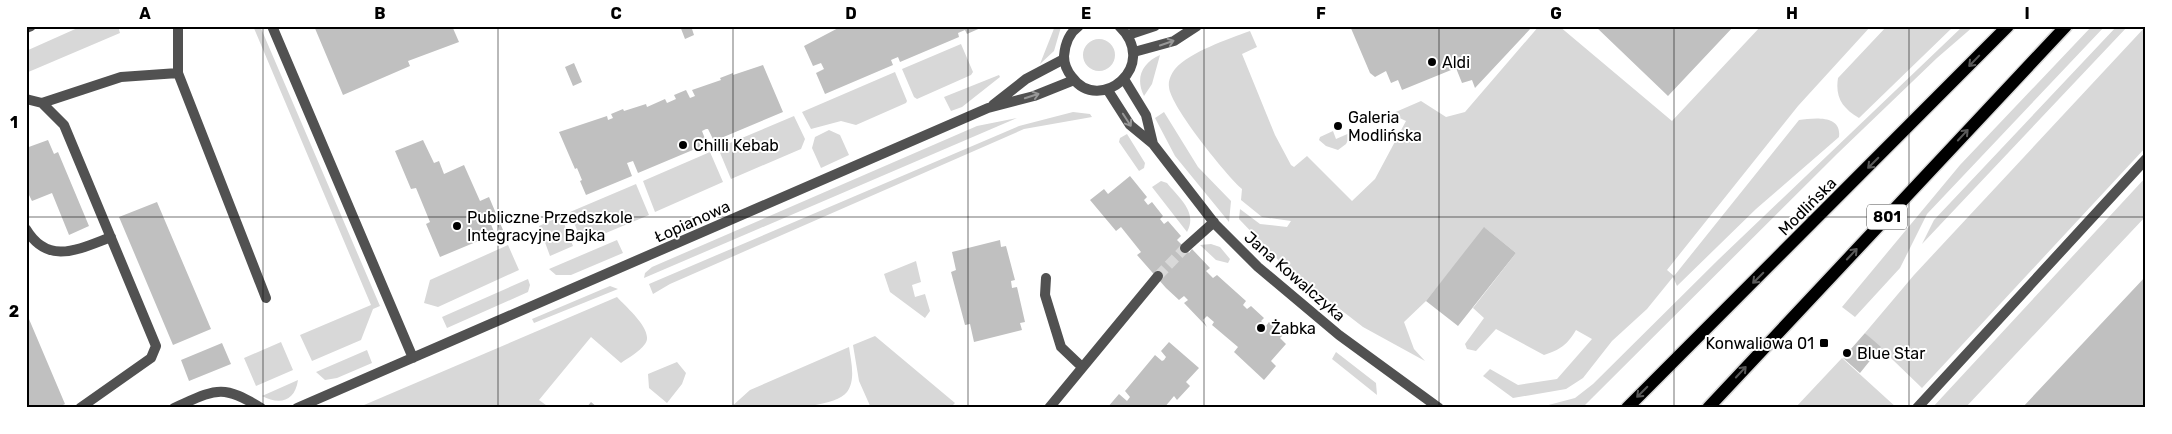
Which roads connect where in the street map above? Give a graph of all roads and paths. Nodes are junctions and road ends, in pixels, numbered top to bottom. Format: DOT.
graph roads {
  1 [pos="31,26"];
  2 [pos="178,26"];
  3 [pos="272,26"];
  4 [pos="1119,26"];
  5 [pos="1154,26"];
  6 [pos="1197,26"];
  7 [pos="2008,26"];
  8 [pos="2066,26"];
  9 [pos="1076,27"];
  10 [pos="26,28"];
  11 [pos="1128,35"];
  12 [pos="1134,52"];
  13 [pos="1064,60"];
  14 [pos="178,72"];
  15 [pos="1124,79"];
  16 [pos="1074,80"];
  17 [pos="1107,90"];
  18 [pos="26,99"];
  19 [pos="42,103"];
  20 [pos="988,108"];
  21 [pos="1153,144"];
  22 [pos="2146,159"];
  23 [pos="1214,222"];
  24 [pos="26,229"];
  25 [pos="111,237"];
  26 [pos="1185,248"];
  27 [pos="1158,276"];
  28 [pos="1046,278"];
  29 [pos="266,298"];
  30 [pos="413,358"];
  31 [pos="1082,367"];
  32 [pos="80,408"];
  33 [pos="174,408"];
  34 [pos="261,408"];
  35 [pos="297,408"];
  36 [pos="1048,408"];
  37 [pos="1439,408"];
  38 [pos="1627,408"];
  39 [pos="1708,408"];
  40 [pos="1917,408"];
  1 -- 10 [label="street"];
  2 -- 14 [label="street"];
  3 -- 30 [label="street"];
  4 -- 11 [label="street"];
  5 -- 11 [label="street"];
  12 -- 6 [label="street, one-way"];
  7 -- 38 [label="main road, Modlińska, one-way"];
  39 -- 8 [label="main road, 801, one-way"];
  9 -- 13 [label="street"];
  11 -- 12 [label="street"];
  12 -- 15 [label="street"];
  13 -- 16 [label="street"];
  13 -- 20 [label="street, Łopianowa"];
  14 -- 19 [label="street"];
  14 -- 29 [label="street"];
  15 -- 17 [label="street"];
  15 -- 21 [label="street, Jana Kowalczyka"];
  16 -- 17 [label="street"];
  20 -- 16 [label="street, Łopianowa, one-way"];
  17 -- 21 [label="street, Jana Kowalczyka, one-way"];
  18 -- 19 [label="street"];
  19 -- 25 [label="street"];
  20 -- 30 [label="street, Łopianowa"];
  21 -- 23 [label="street, Jana Kowalczyka"];
  22 -- 40 [label="street"];
  23 -- 26 [label="street"];
  23 -- 37 [label="street, Jana Kowalczyka"];
  24 -- 25 [label="street"];
  25 -- 32 [label="street"];
  27 -- 31 [label="street"];
  28 -- 31 [label="street"];
  30 -- 35 [label="street, Łopianowa"];
  31 -- 36 [label="street"];
  33 -- 34 [label="street"];
}
